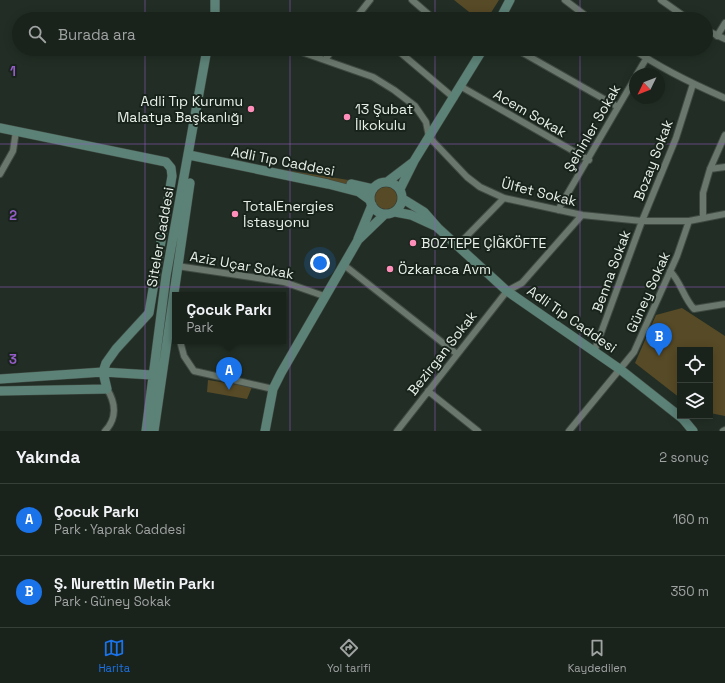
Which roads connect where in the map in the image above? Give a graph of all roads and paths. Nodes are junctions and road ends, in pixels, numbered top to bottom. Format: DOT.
graph roads {
  1 [pos="370,0"];
  2 [pos="412,0"];
  3 [pos="510,0"];
  4 [pos="565,0"];
  5 [pos="661,0"];
  6 [pos="214,1"];
  7 [pos="212,12"];
  8 [pos="215,12"];
  9 [pos="361,12"];
  10 [pos="426,12"];
  11 [pos="504,12"];
  12 [pos="581,12"];
  13 [pos="678,12"];
  14 [pos="725,23"];
  15 [pos="713,34"];
  16 [pos="717,36"];
  17 [pos="725,39"];
  18 [pos="206,56"];
  19 [pos="211,56"];
  20 [pos="313,56"];
  21 [pos="328,56"];
  22 [pos="404,56"];
  23 [pos="475,56"];
  24 [pos="528,56"];
  25 [pos="642,56"];
  26 [pos="646,59"];
  27 [pos="325,60"];
  28 [pos="641,68"];
  29 [pos="693,84"];
  30 [pos="460,86"];
  31 [pos="629,88"];
  32 [pos="454,98"];
  33 [pos="725,98"];
  34 [pos="618,107"];
  35 [pos="0,128"];
  36 [pos="16,132"];
  37 [pos="725,134"];
  38 [pos="429,137"];
  39 [pos="191,154"];
  40 [pos="589,160"];
  41 [pos="414,161"];
  42 [pos="725,167"];
  43 [pos="710,169"];
  44 [pos="0,174"];
  45 [pos="387,182"];
  46 [pos="373,189"];
  47 [pos="400,189"];
  48 [pos="504,198"];
  49 [pos="403,199"];
  50 [pos="371,202"];
  51 [pos="558,210"];
  52 [pos="395,212"];
  53 [pos="385,214"];
  54 [pos="725,214"];
  55 [pos="582,215"];
  56 [pos="703,218"];
  57 [pos="642,221"];
  58 [pos="689,221"];
  59 [pos="438,228"];
  60 [pos="358,240"];
  61 [pos="458,245"];
  62 [pos="344,265"];
  63 [pos="177,266"];
  64 [pos="670,271"];
  65 [pos="507,291"];
  66 [pos="173,292"];
  67 [pos="324,296"];
  68 [pos="172,297"];
  69 [pos="725,304"];
  70 [pos="170,310"];
  71 [pos="172,316"];
  72 [pos="181,344"];
  73 [pos="594,352"];
  74 [pos="457,354"];
  75 [pos="621,370"];
  76 [pos="103,372"];
  77 [pos="152,375"];
  78 [pos="0,379"];
  79 [pos="107,389"];
  80 [pos="273,389"];
  81 [pos="428,391"];
  82 [pos="1,392"];
  83 [pos="108,430"];
  84 [pos="571,430"];
  85 [pos="146,431"];
  86 [pos="154,431"];
  87 [pos="265,431"];
  88 [pos="397,431"];
  89 [pos="478,431"];
  90 [pos="693,431"];
  1 -- 9 [label="street"];
  2 -- 10 [label="street"];
  3 -- 11 [label="street"];
  4 -- 12 [label="street"];
  5 -- 13 [label="street"];
  6 -- 7 [label="street"];
  6 -- 8 [label="street"];
  14 -- 16 [label="street"];
  15 -- 16 [label="street"];
  16 -- 17 [label="street"];
  18 -- 39 [label="street, Siteler Caddesi"];
  19 -- 39 [label="street, Siteler Caddesi"];
  20 -- 27 [label="street"];
  21 -- 27 [label="street"];
  22 -- 32 [label="street"];
  23 -- 30 [label="street"];
  24 -- 34 [label="street"];
  25 -- 26 [label="street"];
  26 -- 28 [label="street, Şehinler Sokak"];
  26 -- 29 [label="street"];
  27 -- 38 [label="street"];
  29 -- 33 [label="street"];
  29 -- 57 [label="street, Bozay Sokak"];
  30 -- 32 [label="street"];
  30 -- 40 [label="street, Acem Sokak"];
  31 -- 34 [label="street, Şehinler Sokak"];
  32 -- 38 [label="street"];
  34 -- 40 [label="street, Şehinler Sokak"];
  35 -- 36 [label="street"];
  36 -- 44 [label="street"];
  36 -- 76 [label="street"];
  37 -- 43 [label="street"];
  38 -- 41 [label="street"];
  38 -- 48 [label="street, Ülfet Sokak"];
  39 -- 46 [label="street, Adli Tıp Caddesi"];
  39 -- 50 [label="street, Adli Tıp Caddesi"];
  39 -- 63 [label="street, Siteler Caddesi"];
  39 -- 77 [label="street, Siteler Caddesi"];
  40 -- 51 [label="street, Şehinler Sokak"];
  41 -- 45 [label="street"];
  41 -- 47 [label="street"];
  42 -- 43 [label="street"];
  43 -- 56 [label="street"];
  45 -- 46 [label="street"];
  45 -- 47 [label="street"];
  46 -- 50 [label="street"];
  47 -- 49 [label="street"];
  48 -- 51 [label="street, Ülfet Sokak"];
  48 -- 61 [label="street"];
  49 -- 52 [label="street"];
  49 -- 59 [label="street, Adli Tıp Caddesi"];
  50 -- 53 [label="street, Adli Tıp Caddesi"];
  50 -- 60 [label="street"];
  51 -- 55 [label="street, Ülfet Sokak"];
  52 -- 53 [label="street, Adli Tıp Caddesi"];
  52 -- 59 [label="street, Adli Tıp Caddesi"];
  53 -- 60 [label="street"];
  54 -- 56 [label="street, Ülfet Sokak"];
  55 -- 57 [label="street, Ülfet Sokak"];
  55 -- 65 [label="street"];
  56 -- 58 [label="street, Ülfet Sokak"];
  57 -- 58 [label="street, Ülfet Sokak"];
  57 -- 73 [label="street, Benna Sokak"];
  58 -- 64 [label="street, Güney Sokak"];
  59 -- 61 [label="street, Adli Tıp Caddesi"];
  60 -- 62 [label="street"];
  61 -- 65 [label="street, Adli Tıp Caddesi"];
  62 -- 67 [label="street"];
  62 -- 74 [label="street"];
  63 -- 66 [label="street, Siteler Caddesi"];
  63 -- 67 [label="street, Aziz Uçar Sokak"];
  64 -- 69 [label="street"];
  64 -- 75 [label="street, Güney Sokak"];
  65 -- 73 [label="street, Adli Tıp Caddesi"];
  65 -- 74 [label="street, Bezirgan Sokak"];
  67 -- 80 [label="street"];
  68 -- 70 [label="street, Siteler Caddesi"];
  70 -- 71 [label="street"];
  70 -- 86 [label="street, Siteler Caddesi"];
  72 -- 80 [label="street"];
  73 -- 75 [label="street, Adli Tıp Caddesi"];
  74 -- 81 [label="street, Bezirgan Sokak"];
  75 -- 84 [label="street, Güney Sokak"];
  75 -- 90 [label="street, Adli Tıp Caddesi"];
  76 -- 77 [label="street"];
  76 -- 78 [label="street"];
  76 -- 79 [label="street"];
  77 -- 85 [label="street, Siteler Caddesi"];
  79 -- 82 [label="street"];
  79 -- 83 [label="street"];
  80 -- 87 [label="street"];
  81 -- 88 [label="street, Bezirgan Sokak"];
  81 -- 89 [label="street"];
}
